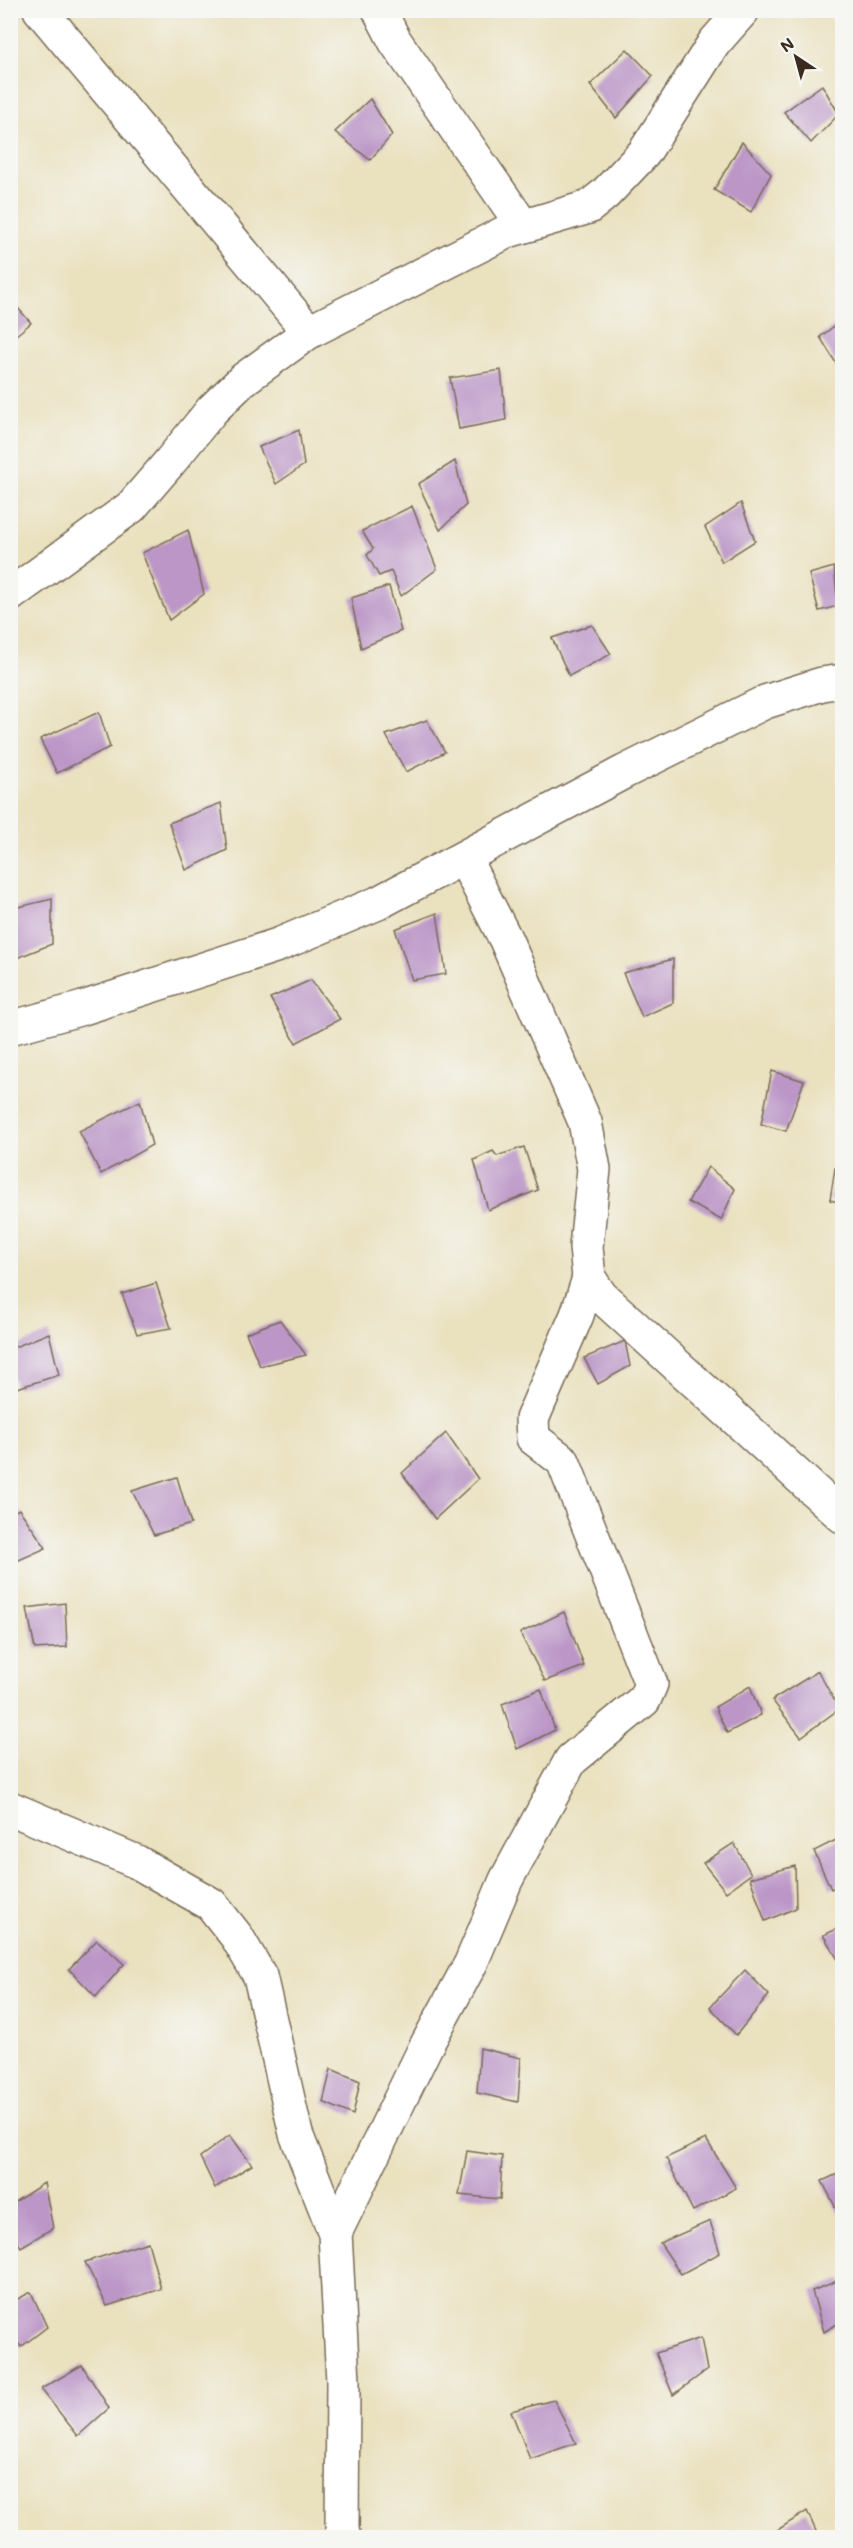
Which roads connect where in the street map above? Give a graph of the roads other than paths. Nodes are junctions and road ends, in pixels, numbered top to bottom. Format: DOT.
graph roads {
  1 [pos="40,10"];
  2 [pos="379,10"];
  3 [pos="743,10"];
  4 [pos="523,226"];
  5 [pos="309,332"];
  6 [pos="10,595"];
  7 [pos="843,681"];
  8 [pos="464,858"];
  9 [pos="10,1028"];
  10 [pos="589,1278"];
  11 [pos="843,1516"];
  12 [pos="10,1808"];
  13 [pos="335,2233"];
  14 [pos="338,2535"];
  1 -- 5 [label="street"];
  2 -- 4 [label="street"];
  3 -- 4 [label="street"];
  4 -- 5 [label="street"];
  5 -- 6 [label="street"];
  7 -- 8 [label="street"];
  8 -- 9 [label="street"];
  8 -- 10 [label="street"];
  10 -- 11 [label="street"];
  10 -- 13 [label="street"];
  12 -- 13 [label="street"];
  13 -- 14 [label="street"];
}
